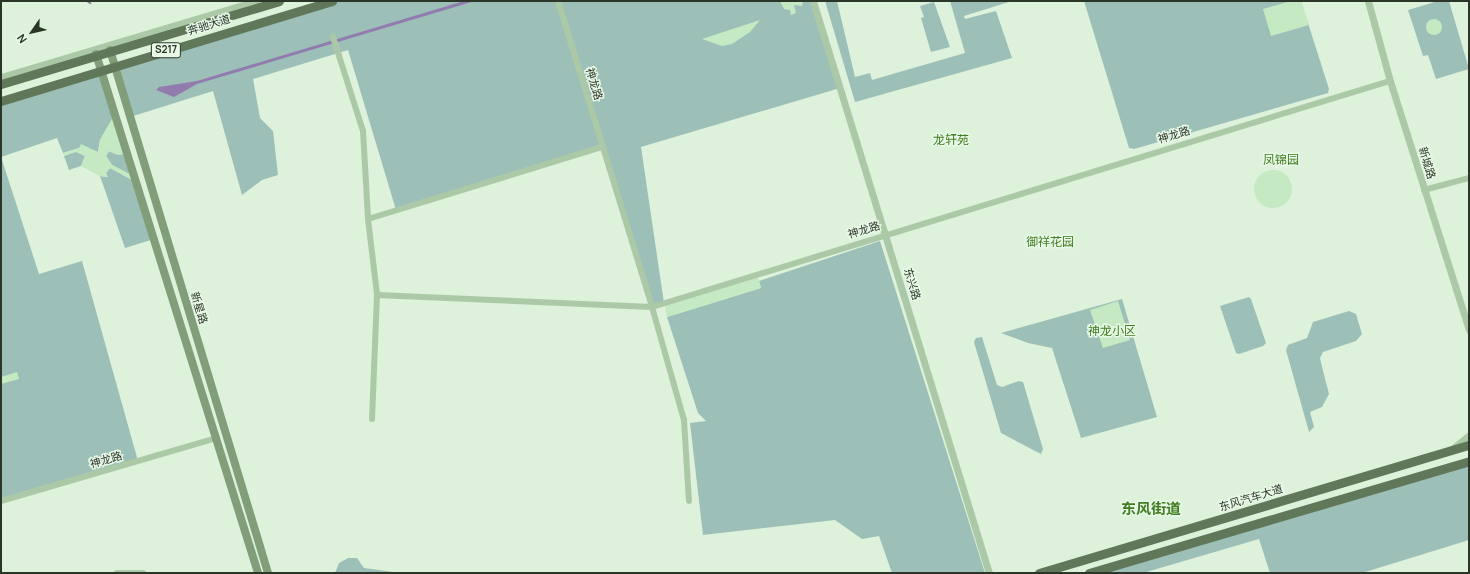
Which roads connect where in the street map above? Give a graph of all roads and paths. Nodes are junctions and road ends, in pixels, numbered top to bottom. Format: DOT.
graph roads {
  1 [pos="256,1"];
  2 [pos="279,1"];
  3 [pos="332,1"];
  4 [pos="558,1"];
  5 [pos="813,1"];
  6 [pos="1368,1"];
  7 [pos="333,37"];
  8 [pos="115,46"];
  9 [pos="96,54"];
  10 [pos="114,66"];
  11 [pos="101,70"];
  12 [pos="1,78"];
  13 [pos="1390,80"];
  14 [pos="1,84"];
  15 [pos="1,100"];
  16 [pos="602,147"];
  17 [pos="1469,178"];
  18 [pos="1424,190"];
  19 [pos="368,219"];
  20 [pos="885,234"];
  21 [pos="377,295"];
  22 [pos="652,307"];
  23 [pos="1469,330"];
  24 [pos="372,419"];
  25 [pos="1469,435"];
  26 [pos="217,438"];
  27 [pos="1469,445"];
  28 [pos="1450,451"];
  29 [pos="1469,461"];
  30 [pos="1,501"];
  31 [pos="689,501"];
  32 [pos="117,573"];
  33 [pos="143,573"];
  34 [pos="258,573"];
  35 [pos="268,573"];
  36 [pos="989,573"];
  37 [pos="1039,573"];
  38 [pos="1088,573"];
  1 -- 8 [label="street"];
  2 -- 8 [label="main road, 奔驰大道 / S217"];
  3 -- 10 [label="main road, 奔驰大道 / S217"];
  4 -- 16 [label="street, 神龙路"];
  5 -- 20 [label="street, 东兴路"];
  6 -- 13 [label="street, 新城路"];
  7 -- 19 [label="street"];
  8 -- 9 [label="main road, 奔驰大道 / S217"];
  8 -- 10 [label="main road, 新星路"];
  8 -- 12 [label="street"];
  9 -- 11 [label="main road, 新星路"];
  9 -- 14 [label="main road, 奔驰大道 / S217"];
  10 -- 11 [label="main road, 奔驰大道 / S217"];
  10 -- 35 [label="main road, 新星路"];
  11 -- 15 [label="main road, 奔驰大道 / S217"];
  11 -- 26 [label="main road, 新星路"];
  13 -- 18 [label="street, 新城路"];
  13 -- 20 [label="street, 神龙路"];
  16 -- 19 [label="street"];
  16 -- 22 [label="street, 神龙路"];
  17 -- 18 [label="street"];
  18 -- 23 [label="street, 新城路"];
  19 -- 21 [label="street"];
  20 -- 22 [label="street, 神龙路"];
  20 -- 36 [label="street, 东兴路"];
  21 -- 22 [label="street"];
  21 -- 24 [label="street"];
  22 -- 31 [label="street"];
  25 -- 28 [label="street"];
  26 -- 30 [label="street, 神龙路"];
  26 -- 34 [label="main road, 新星路"];
  27 -- 28 [label="main road, 东风汽车大道"];
  28 -- 37 [label="main road, 东风汽车大道"];
  29 -- 38 [label="main road"];
  32 -- 33 [label="street"];
}
